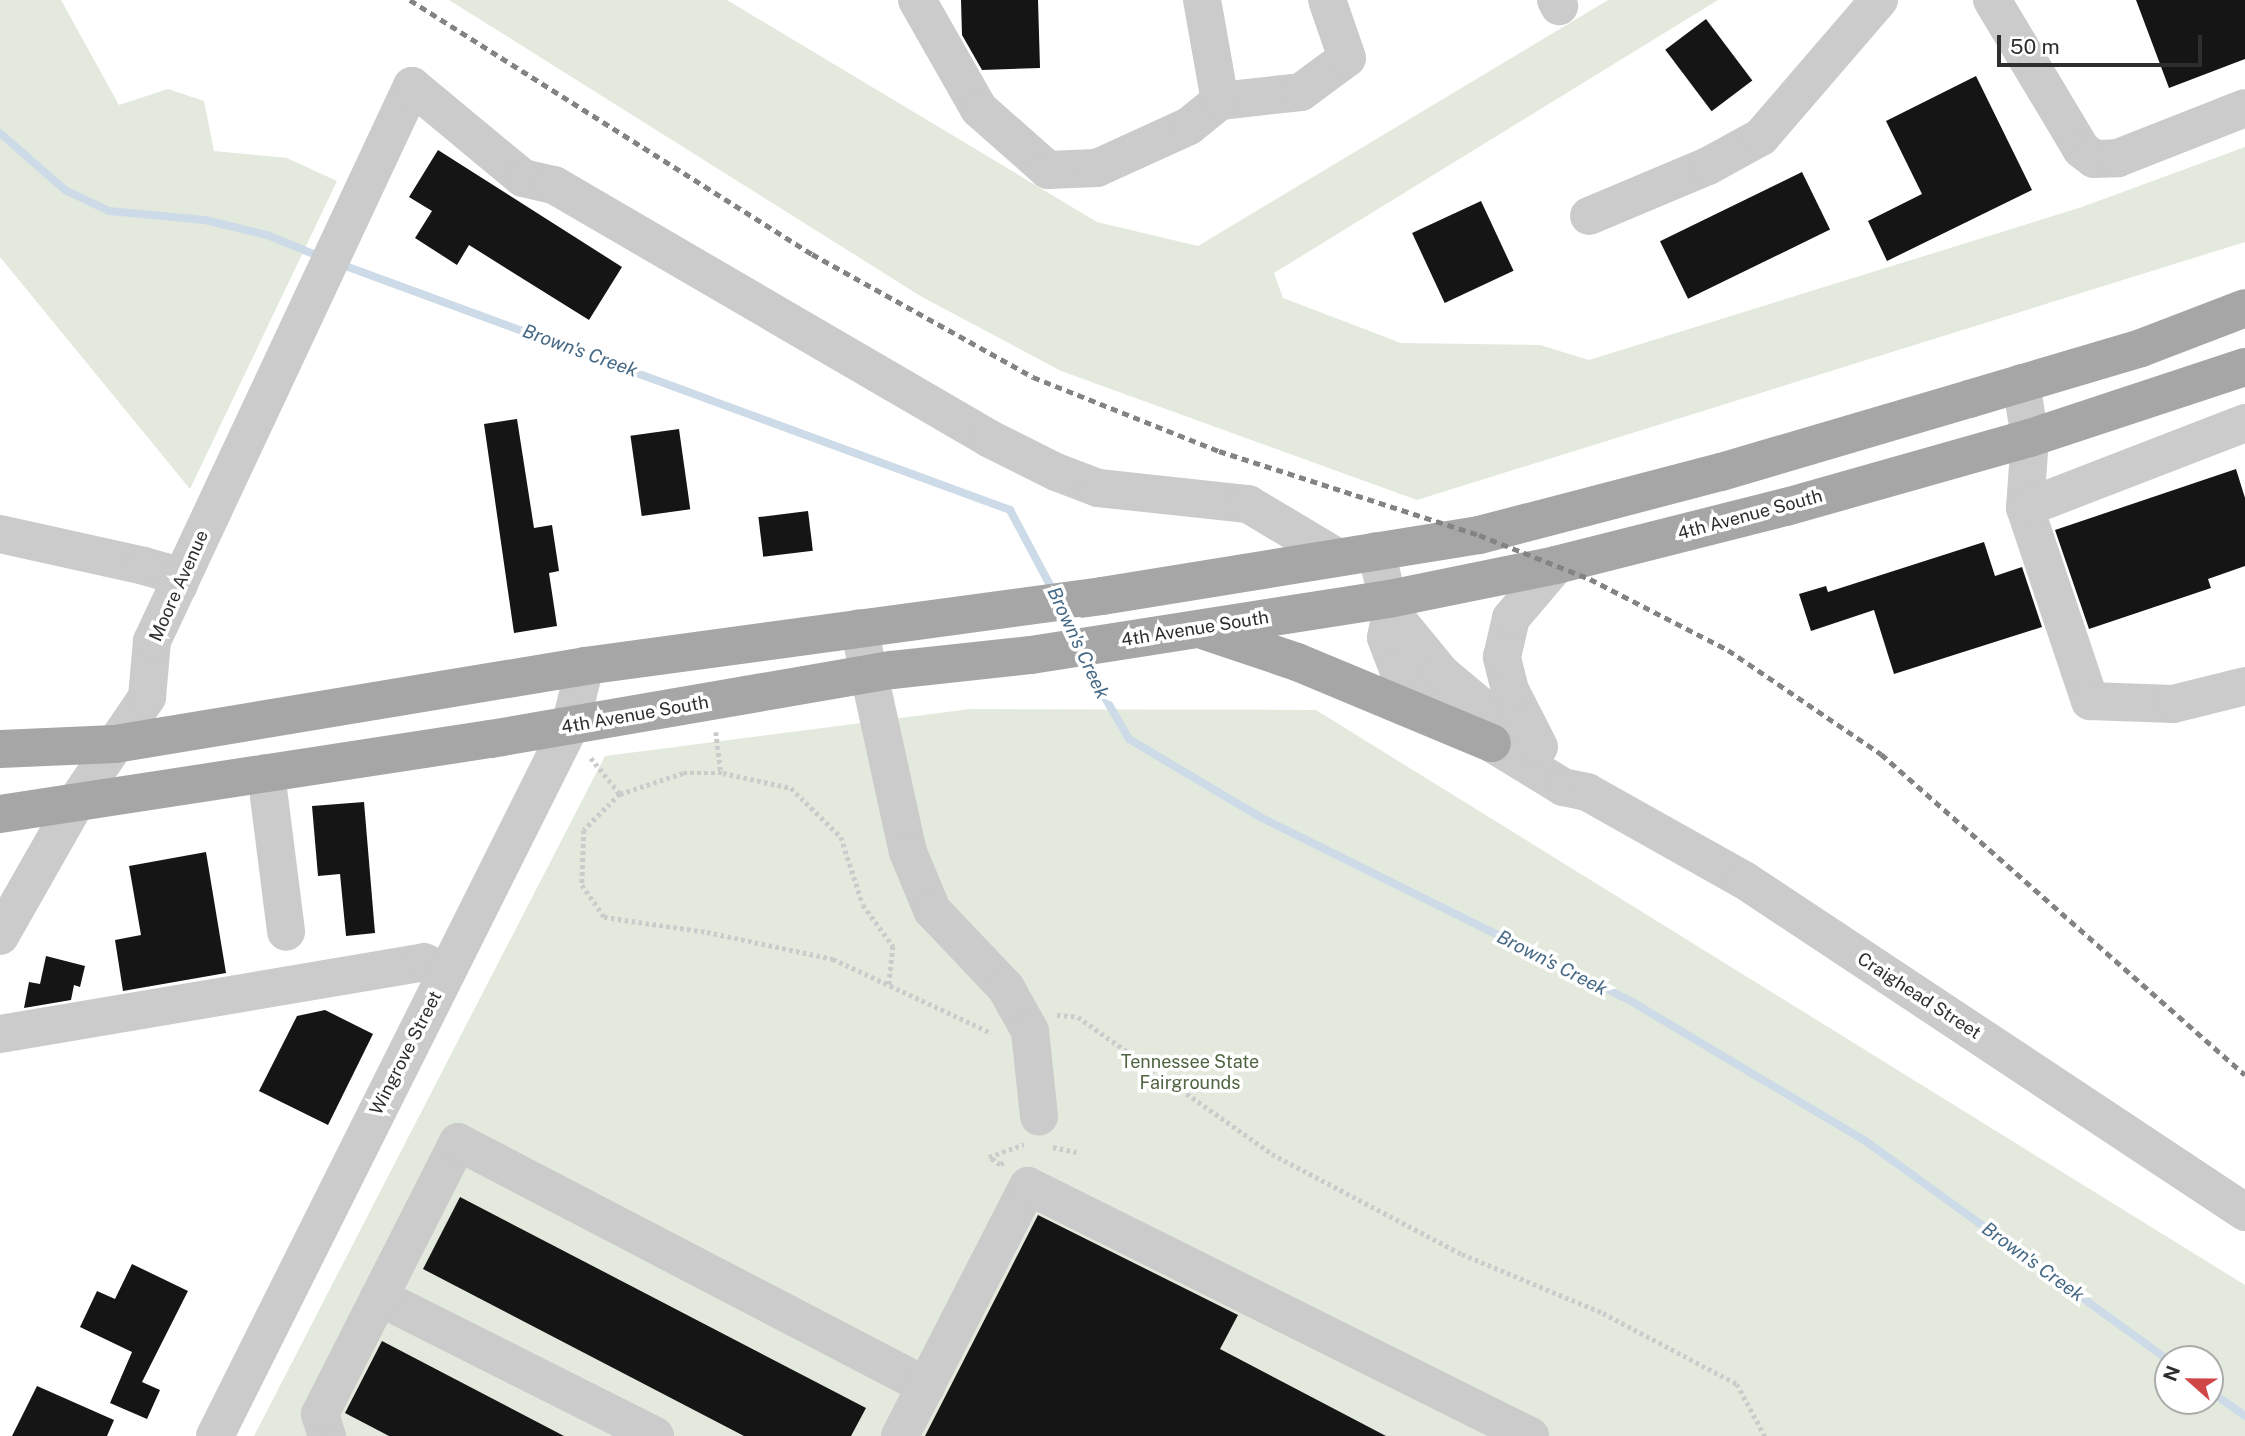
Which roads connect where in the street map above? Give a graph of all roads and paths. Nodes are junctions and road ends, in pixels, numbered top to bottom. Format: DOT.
graph roads {
  1 [pos="917,0"];
  2 [pos="1202,0"];
  3 [pos="1327,0"];
  4 [pos="1879,0"];
  5 [pos="1992,0"];
  6 [pos="1220,101"];
  7 [pos="2245,108"];
  8 [pos="1589,216"];
  9 [pos="2245,308"];
  10 [pos="2245,367"];
  11 [pos="2021,383"];
  12 [pos="2205,383"];
  13 [pos="2241,434"];
  14 [pos="2030,438"];
  15 [pos="2025,508"];
  16 [pos="0,534"];
  17 [pos="1376,551"];
  18 [pos="1337,557"];
  19 [pos="1556,565"];
  20 [pos="179,585"];
  21 [pos="1390,606"];
  22 [pos="859,628"];
  23 [pos="1196,628"];
  24 [pos="585,666"];
  25 [pos="870,674"];
  26 [pos="2245,685"];
  27 [pos="716,729"];
  28 [pos="579,740"];
  29 [pos="1492,743"];
  30 [pos="115,744"];
  31 [pos="1539,747"];
  32 [pos="0,749"];
  33 [pos="266,773"];
  34 [pos="721,773"];
  35 [pos="1587,792"];
  36 [pos="620,794"];
  37 [pos="76,802"];
  38 [pos="0,814"];
  39 [pos="286,932"];
  40 [pos="0,936"];
  41 [pos="446,973"];
  42 [pos="889,985"];
  43 [pos="1056,1015"];
  44 [pos="1000,1031"];
  45 [pos="0,1034"];
  46 [pos="1040,1117"];
  47 [pos="2245,1212"];
  48 [pos="379,1297"];
  49 [pos="926,1386"];
  50 [pos="215,1436"];
  51 [pos="327,1436"];
  52 [pos="655,1436"];
  53 [pos="900,1436"];
  54 [pos="1530,1436"];
  55 [pos="1765,1436"];
  1 -- 6 [label="street"];
  2 -- 6 [label="street"];
  3 -- 6 [label="street"];
  4 -- 8 [label="street"];
  5 -- 7 [label="street"];
  9 -- 11 [label="main road"];
  10 -- 12 [label="main road, 4th Avenue South"];
  11 -- 14 [label="street"];
  11 -- 17 [label="main road"];
  12 -- 13 [label="street"];
  12 -- 14 [label="main road, 4th Avenue South"];
  13 -- 15 [label="street"];
  14 -- 15 [label="street"];
  14 -- 19 [label="main road, 4th Avenue South"];
  15 -- 26 [label="street"];
  16 -- 20 [label="street"];
  17 -- 18 [label="main road"];
  17 -- 21 [label="street, Craighead Street"];
  18 -- 20 [label="street, Moore Avenue"];
  18 -- 22 [label="main road"];
  19 -- 21 [label="main road, 4th Avenue South"];
  19 -- 31 [label="street"];
  20 -- 30 [label="street, Moore Avenue"];
  21 -- 23 [label="main road, 4th Avenue South"];
  21 -- 29 [label="street, Craighead Street"];
  21 -- 31 [label="street, Craighead Street"];
  22 -- 24 [label="main road"];
  22 -- 25 [label="street"];
  23 -- 25 [label="main road, 4th Avenue South"];
  23 -- 29 [label="main road"];
  24 -- 28 [label="street, Wingrove Street"];
  24 -- 30 [label="main road"];
  25 -- 28 [label="main road, 4th Avenue South"];
  25 -- 46 [label="street"];
  27 -- 34 [label="path"];
  28 -- 33 [label="main road, 4th Avenue South"];
  28 -- 36 [label="path"];
  28 -- 41 [label="street, Wingrove Street"];
  29 -- 35 [label="street, Craighead Street"];
  30 -- 32 [label="main road"];
  30 -- 37 [label="street, Moore Avenue"];
  31 -- 35 [label="street, Craighead Street"];
  33 -- 37 [label="main road, 4th Avenue South"];
  33 -- 39 [label="street"];
  34 -- 36 [label="path"];
  34 -- 42 [label="path"];
  35 -- 47 [label="street, Craighead Street"];
  36 -- 42 [label="path"];
  37 -- 38 [label="main road, 4th Avenue South"];
  37 -- 40 [label="street, Moore Avenue"];
  41 -- 45 [label="street"];
  41 -- 50 [label="street, Wingrove Street"];
  42 -- 44 [label="path"];
  43 -- 55 [label="path"];
  48 -- 49 [label="street"];
  48 -- 51 [label="street"];
  48 -- 52 [label="street"];
  49 -- 53 [label="street"];
  49 -- 54 [label="street"];
}
